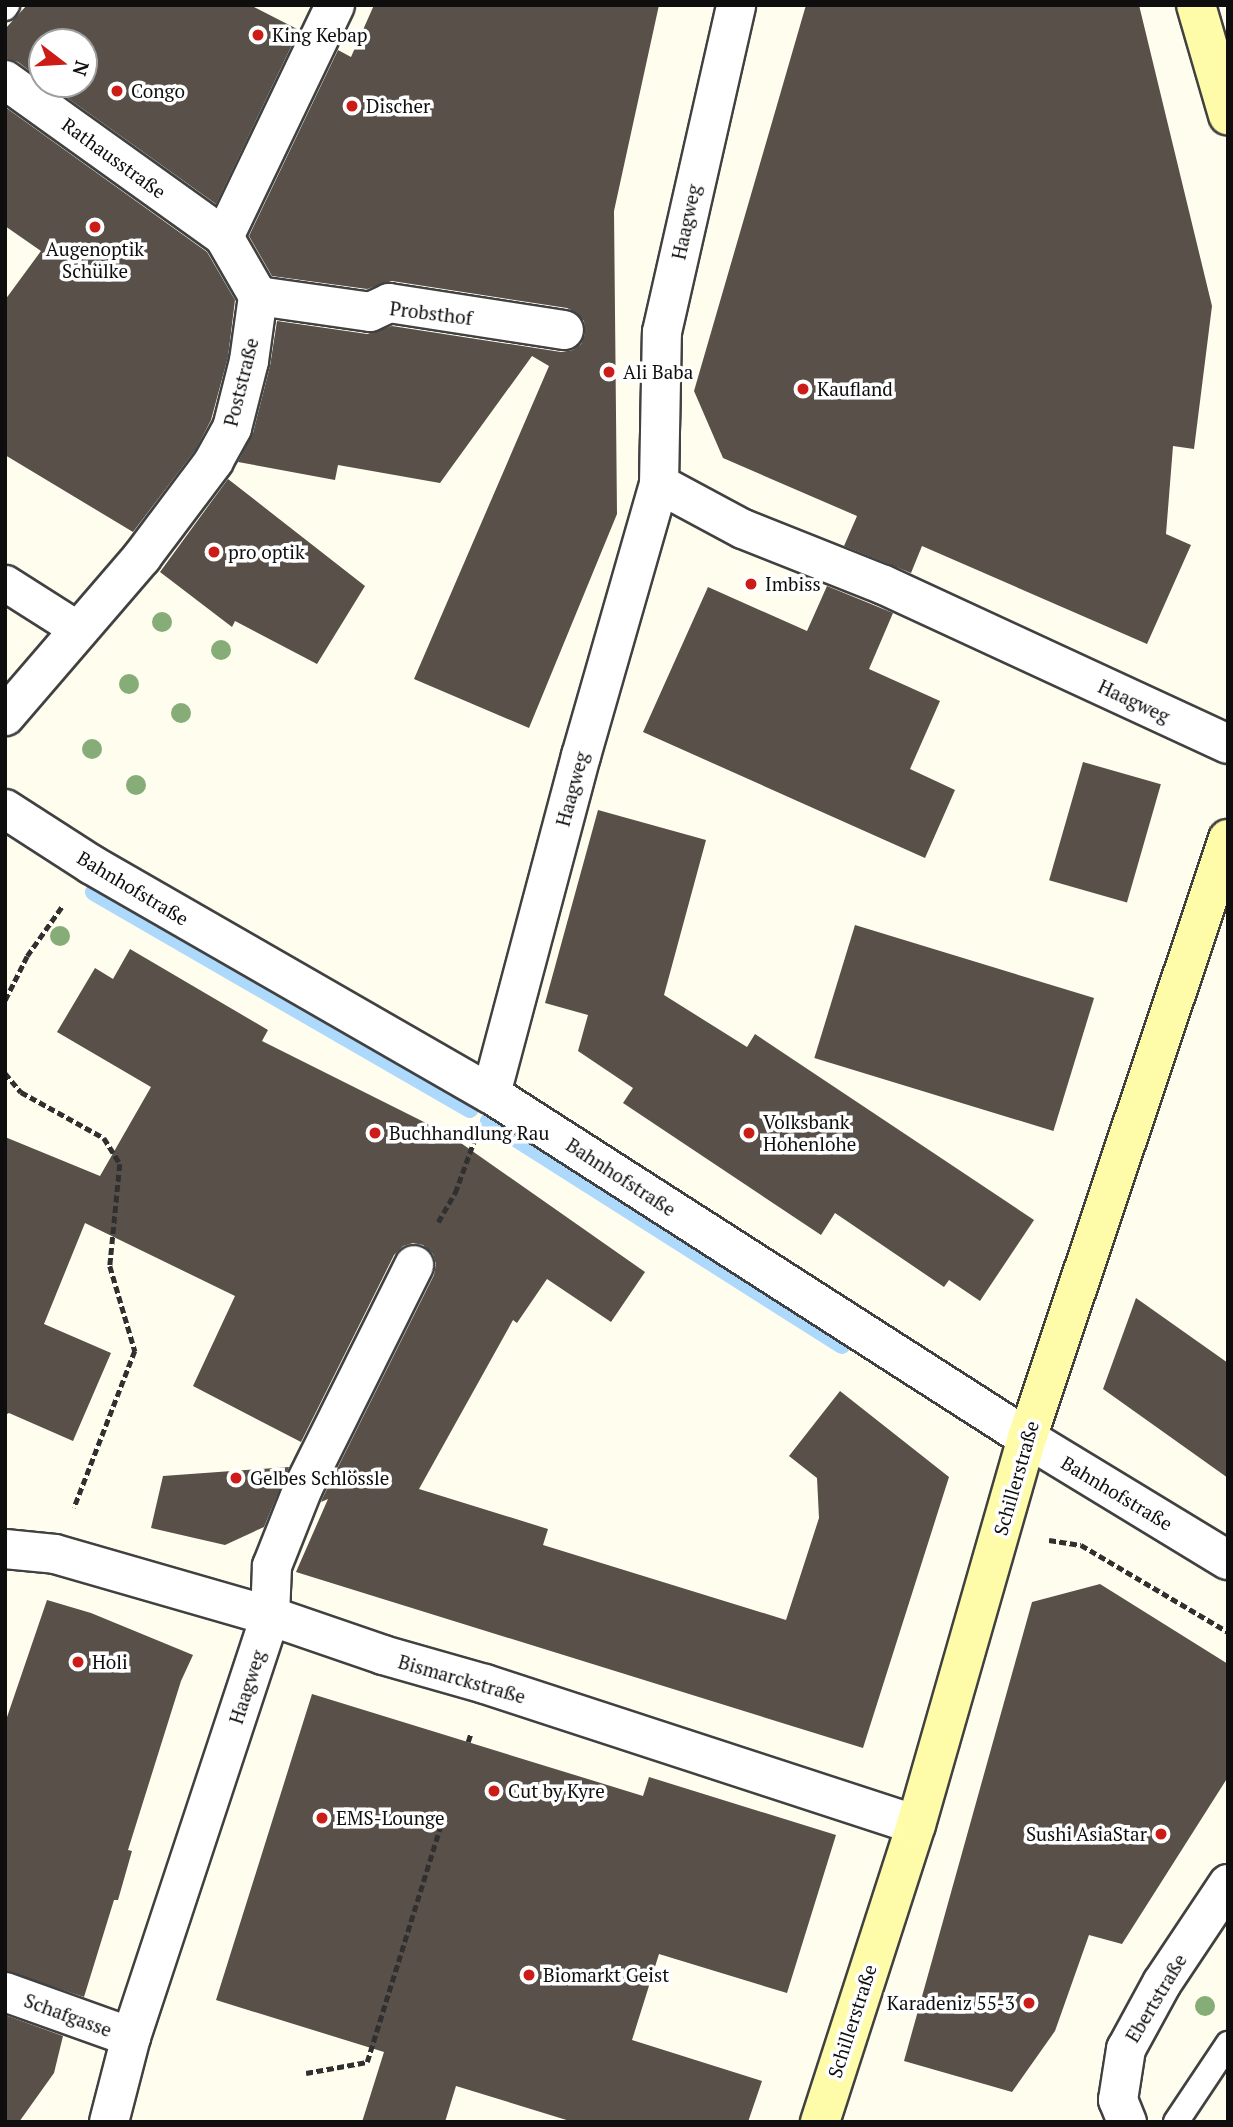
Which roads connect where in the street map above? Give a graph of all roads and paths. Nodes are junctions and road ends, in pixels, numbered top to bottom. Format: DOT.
graph roads {
  1 [pos="736,5"];
  2 [pos="1196,5"];
  3 [pos="327,8"];
  4 [pos="5,80"];
  5 [pos="1228,116"];
  6 [pos="223,237"];
  7 [pos="258,296"];
  8 [pos="564,330"];
  9 [pos="659,484"];
  10 [pos="5,583"];
  11 [pos="79,630"];
  12 [pos="5,716"];
  13 [pos="1228,744"];
  14 [pos="5,809"];
  15 [pos="1228,839"];
  16 [pos="92,866"];
  17 [pos="5,1000"];
  18 [pos="5,1073"];
  19 [pos="491,1094"];
  20 [pos="476,1135"];
  21 [pos="414,1265"];
  22 [pos="1027,1438"];
  23 [pos="1000,1531"];
  24 [pos="5,1549"];
  25 [pos="55,1554"];
  26 [pos="1228,1560"];
  27 [pos="270,1616"];
  28 [pos="1228,1632"];
  29 [pos="445,1812"];
  30 [pos="916,1825"];
  31 [pos="1228,1884"];
  32 [pos="5,1992"];
  33 [pos="131,2037"];
  34 [pos="1228,2044"];
  35 [pos="306,2073"];
  36 [pos="109,2122"];
  37 [pos="820,2122"];
  38 [pos="1127,2122"];
  39 [pos="1176,2122"];
  1 -- 9 [label="street, Haagweg"];
  2 -- 5 [label="main road"];
  3 -- 6 [label="street"];
  4 -- 6 [label="street, Rathausstraße"];
  6 -- 7 [label="street"];
  7 -- 8 [label="street, Probsthof"];
  7 -- 11 [label="street, Poststraße"];
  9 -- 13 [label="street, Haagweg"];
  9 -- 19 [label="street, Haagweg"];
  10 -- 11 [label="street"];
  11 -- 12 [label="street, Poststraße"];
  14 -- 16 [label="street, Bahnhofstraße"];
  15 -- 22 [label="main road, Schillerstraße"];
  16 -- 17 [label="path"];
  16 -- 19 [label="street, Bahnhofstraße"];
  18 -- 25 [label="path"];
  19 -- 22 [label="street, Bahnhofstraße"];
  20 -- 21 [label="path"];
  21 -- 27 [label="street, Haagweg"];
  22 -- 23 [label="main road, Schillerstraße"];
  22 -- 26 [label="street, Bahnhofstraße"];
  23 -- 28 [label="path"];
  23 -- 30 [label="main road, Schillerstraße"];
  24 -- 25 [label="street, Bismarckstraße"];
  25 -- 27 [label="street, Bismarckstraße"];
  27 -- 30 [label="street, Bismarckstraße"];
  27 -- 33 [label="street, Haagweg"];
  29 -- 35 [label="path"];
  30 -- 37 [label="main road, Schillerstraße"];
  31 -- 38 [label="street, Ebertstraße"];
  32 -- 33 [label="street, Schafgasse"];
  33 -- 36 [label="street, Haagweg"];
  34 -- 39 [label="lane"];
}
